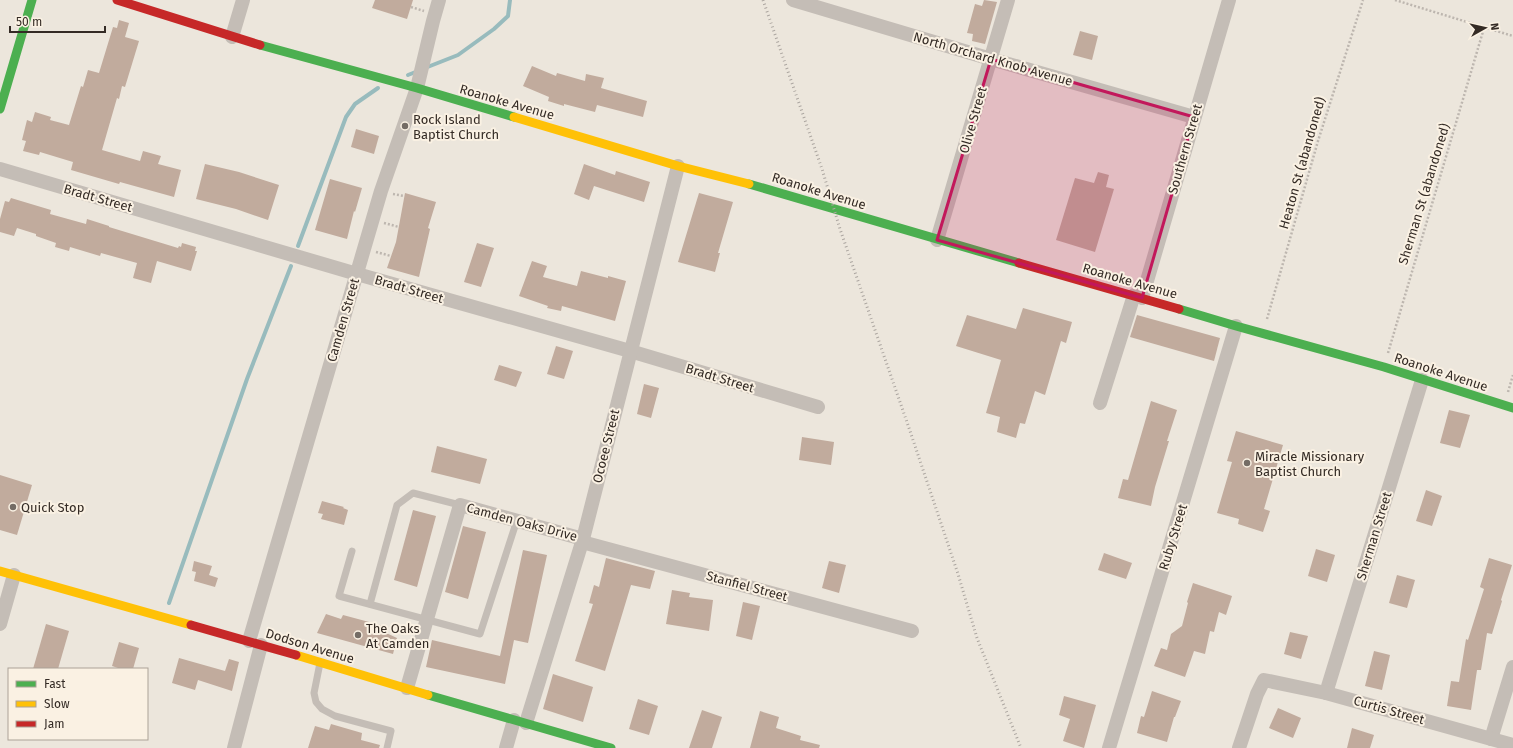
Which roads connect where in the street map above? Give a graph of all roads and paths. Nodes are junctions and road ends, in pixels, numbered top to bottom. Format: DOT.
graph roads {
  1 [pos="32,0"];
  2 [pos="117,0"];
  3 [pos="243,0"];
  4 [pos="439,0"];
  5 [pos="793,0"];
  6 [pos="1008,0"];
  7 [pos="1229,0"];
  8 [pos="1363,0"];
  9 [pos="1395,0"];
  10 [pos="1484,28"];
  11 [pos="1513,36"];
  12 [pos="232,37"];
  13 [pos="991,59"];
  14 [pos="417,88"];
  15 [pos="0,106"];
  16 [pos="1194,116"];
  17 [pos="678,166"];
  18 [pos="0,169"];
  19 [pos="938,240"];
  20 [pos="356,274"];
  21 [pos="1138,297"];
  22 [pos="1236,326"];
  23 [pos="1264,332"];
  24 [pos="630,351"];
  25 [pos="1384,367"];
  26 [pos="1422,380"];
  27 [pos="1100,403"];
  28 [pos="818,407"];
  29 [pos="1513,408"];
  30 [pos="460,505"];
  31 [pos="517,520"];
  32 [pos="582,540"];
  33 [pos="352,552"];
  34 [pos="0,571"];
  35 [pos="14,575"];
  36 [pos="370,604"];
  37 [pos="427,620"];
  38 [pos="0,624"];
  39 [pos="912,631"];
  40 [pos="255,643"];
  41 [pos="320,662"];
  42 [pos="1513,667"];
  43 [pos="407,688"];
  44 [pos="1326,693"];
  45 [pos="520,722"];
  46 [pos="1491,739"];
  47 [pos="1513,745"];
  48 [pos="234,748"];
  49 [pos="387,748"];
  50 [pos="506,748"];
  51 [pos="611,748"];
  52 [pos="1110,748"];
  53 [pos="1239,748"];
  1 -- 15 [label="street"];
  2 -- 12 [label="street, Roanoke Avenue"];
  3 -- 12 [label="street"];
  4 -- 14 [label="street, Camden Street"];
  5 -- 13 [label="street, North Orchard Knob Avenue"];
  6 -- 13 [label="street, Olive Street"];
  7 -- 16 [label="street, Southern Street"];
  8 -- 23 [label="path, Heaton St (abandoned)"];
  9 -- 10 [label="path"];
  10 -- 11 [label="path"];
  10 -- 25 [label="path, Sherman St (abandoned)"];
  12 -- 14 [label="street, Roanoke Avenue"];
  13 -- 16 [label="street, North Orchard Knob Avenue"];
  13 -- 19 [label="street, Olive Street"];
  14 -- 17 [label="street, Roanoke Avenue"];
  14 -- 20 [label="street, Camden Street"];
  16 -- 21 [label="street, Southern Street"];
  17 -- 19 [label="street, Roanoke Avenue"];
  17 -- 24 [label="street, Ocoee Street"];
  18 -- 20 [label="street, Bradt Street"];
  19 -- 21 [label="street, Roanoke Avenue"];
  20 -- 24 [label="street, Bradt Street"];
  20 -- 40 [label="street, Camden Street"];
  21 -- 22 [label="street, Roanoke Avenue"];
  21 -- 27 [label="street, Southern Street"];
  22 -- 23 [label="street, Roanoke Avenue"];
  22 -- 52 [label="street, Ruby Street"];
  23 -- 25 [label="street, Roanoke Avenue"];
  24 -- 28 [label="street, Bradt Street"];
  24 -- 32 [label="street, Ocoee Street"];
  25 -- 26 [label="street, Roanoke Avenue"];
  26 -- 29 [label="street, Roanoke Avenue"];
  26 -- 44 [label="street, Sherman Street"];
  30 -- 31 [label="street, Camden Oaks Drive"];
  30 -- 36 [label="lane"];
  30 -- 37 [label="street, Camden Oaks Drive"];
  31 -- 32 [label="street, Camden Oaks Drive"];
  31 -- 37 [label="lane"];
  32 -- 39 [label="street, Stanfiel Street"];
  32 -- 45 [label="street, Ocoee Street"];
  33 -- 36 [label="lane"];
  34 -- 35 [label="street, Dodson Avenue"];
  35 -- 38 [label="street"];
  35 -- 40 [label="street, Dodson Avenue"];
  36 -- 37 [label="lane"];
  37 -- 43 [label="street, Camden Oaks Drive"];
  40 -- 41 [label="street, Dodson Avenue"];
  40 -- 48 [label="street, Camden Street"];
  41 -- 43 [label="street, Dodson Avenue"];
  41 -- 49 [label="lane"];
  42 -- 46 [label="street"];
  43 -- 45 [label="street, Dodson Avenue"];
  44 -- 46 [label="street, Curtis Street"];
  44 -- 53 [label="street, Curtis Street"];
  45 -- 50 [label="street, Ocoee Street"];
  45 -- 51 [label="street, Dodson Avenue"];
  46 -- 47 [label="street, Curtis Street"];
}
